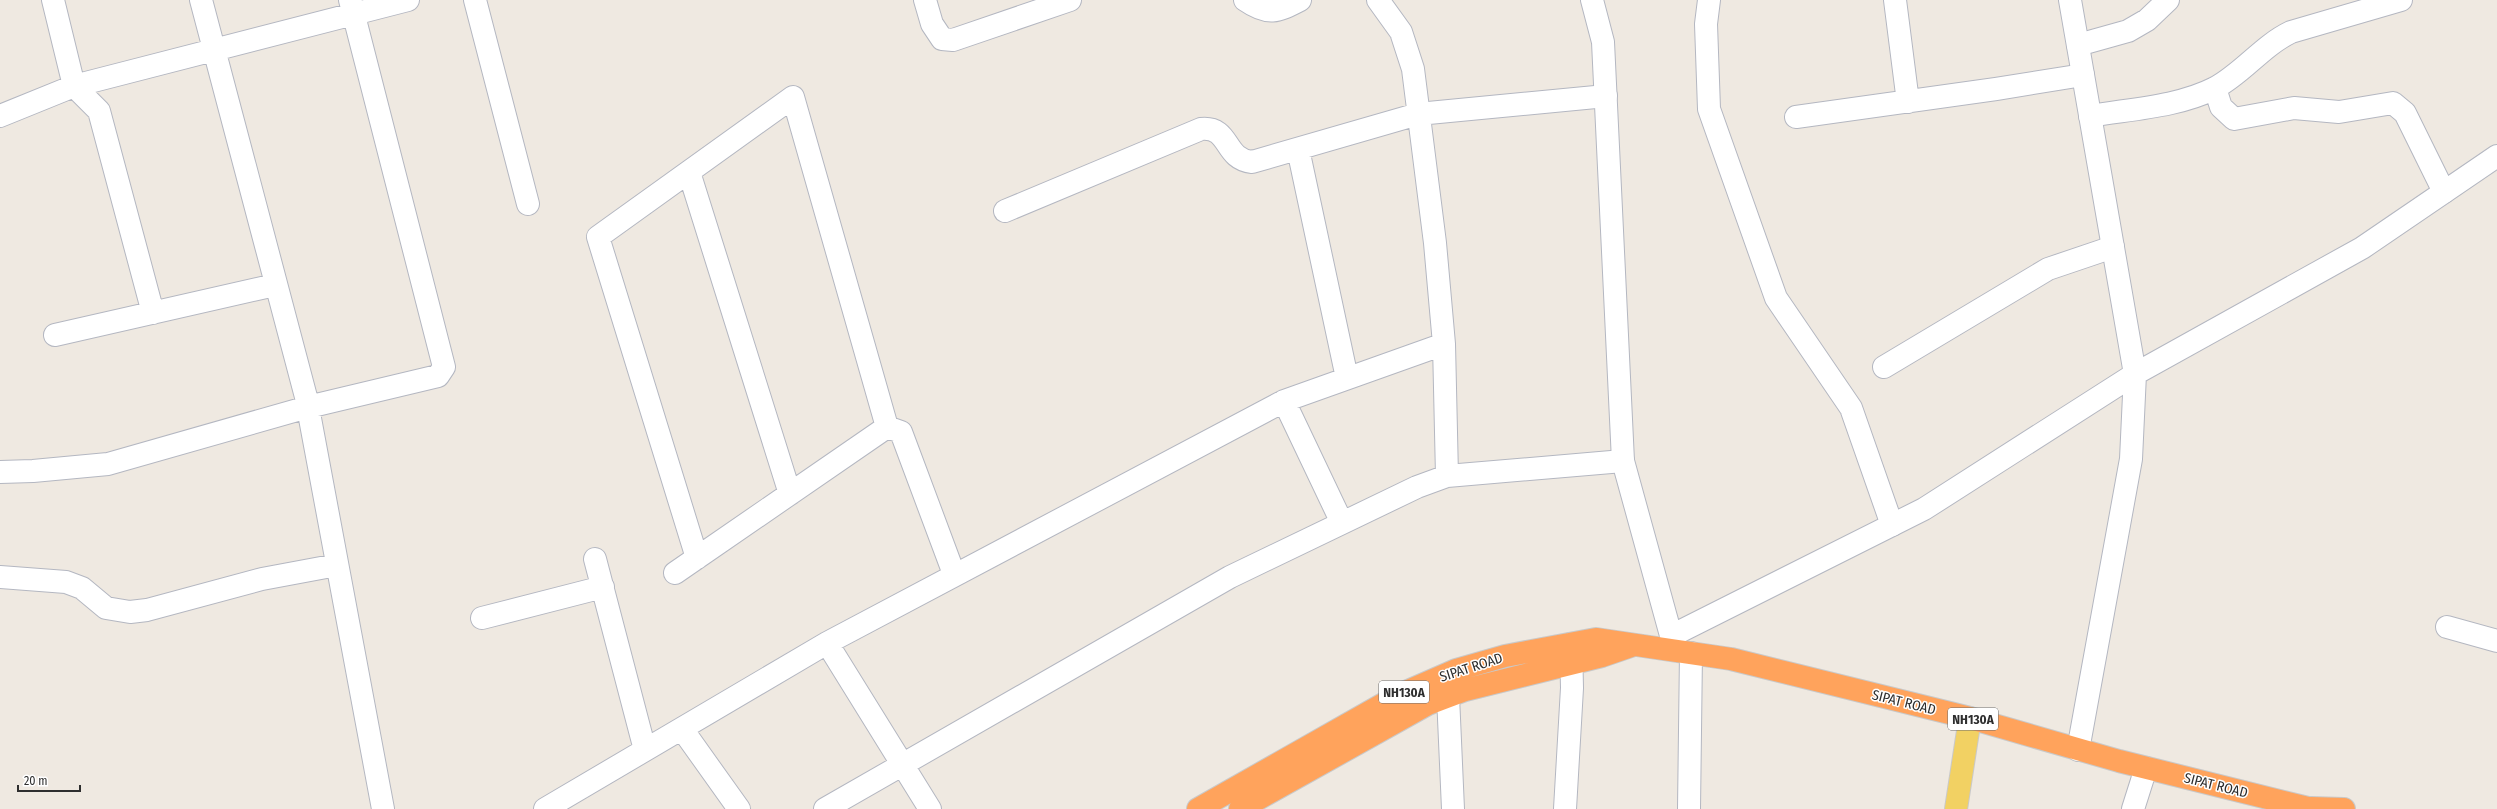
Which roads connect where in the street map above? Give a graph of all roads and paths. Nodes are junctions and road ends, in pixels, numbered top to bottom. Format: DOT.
graph roads {
  1 [pos="53,0"];
  2 [pos="201,0"];
  3 [pos="408,0"];
  4 [pos="475,0"];
  5 [pos="925,0"];
  6 [pos="1245,0"];
  7 [pos="1300,0"];
  8 [pos="1378,0"];
  9 [pos="1592,0"];
  10 [pos="1708,0"];
  11 [pos="1895,0"];
  12 [pos="2070,0"];
  13 [pos="2168,0"];
  14 [pos="2401,0"];
  15 [pos="1064,1"];
  16 [pos="352,7"];
  17 [pos="2078,45"];
  18 [pos="212,49"];
  19 [pos="2083,75"];
  20 [pos="74,86"];
  21 [pos="2215,88"];
  22 [pos="1606,96"];
  23 [pos="1908,102"];
  24 [pos="1418,114"];
  25 [pos="0,116"];
  26 [pos="2090,116"];
  27 [pos="1796,117"];
  28 [pos="1298,149"];
  29 [pos="2497,156"];
  30 [pos="689,172"];
  31 [pos="2444,192"];
  32 [pos="528,204"];
  33 [pos="1005,211"];
  34 [pos="2113,247"];
  35 [pos="276,285"];
  36 [pos="153,313"];
  37 [pos="55,335"];
  38 [pos="1444,344"];
  39 [pos="1884,366"];
  40 [pos="2135,374"];
  41 [pos="1347,378"];
  42 [pos="1284,401"];
  43 [pos="308,407"];
  44 [pos="887,427"];
  45 [pos="1623,461"];
  46 [pos="0,472"];
  47 [pos="1447,476"];
  48 [pos="790,494"];
  49 [pos="1342,523"];
  50 [pos="1892,525"];
  51 [pos="697,558"];
  52 [pos="595,559"];
  53 [pos="337,565"];
  54 [pos="675,573"];
  55 [pos="954,574"];
  56 [pos="0,577"];
  57 [pos="603,587"];
  58 [pos="482,618"];
  59 [pos="2447,627"];
  60 [pos="2497,641"];
  61 [pos="827,643"];
  62 [pos="1679,647"];
  63 [pos="1572,653"];
  64 [pos="1446,685"];
  65 [pos="1970,718"];
  66 [pos="682,729"];
  67 [pos="645,750"];
  68 [pos="2078,750"];
  69 [pos="904,765"];
  70 [pos="2146,768"];
  71 [pos="383,809"];
  72 [pos="545,809"];
  73 [pos="739,809"];
  74 [pos="825,809"];
  75 [pos="930,809"];
  76 [pos="1198,809"];
  77 [pos="1240,809"];
  78 [pos="1453,809"];
  79 [pos="1565,809"];
  80 [pos="1689,809"];
  81 [pos="1956,809"];
  82 [pos="2133,809"];
  83 [pos="2312,809"];
  84 [pos="2344,809"];
  1 -- 20 [label="street"];
  2 -- 18 [label="street"];
  3 -- 16 [label="street"];
  4 -- 32 [label="street"];
  5 -- 15 [label="street"];
  6 -- 7 [label="street"];
  8 -- 24 [label="street"];
  9 -- 22 [label="street"];
  10 -- 50 [label="street"];
  11 -- 23 [label="street"];
  12 -- 17 [label="street"];
  13 -- 17 [label="street"];
  14 -- 21 [label="street"];
  16 -- 18 [label="street"];
  16 -- 43 [label="street"];
  17 -- 19 [label="street"];
  18 -- 20 [label="street"];
  18 -- 35 [label="street"];
  19 -- 23 [label="street"];
  19 -- 26 [label="street"];
  20 -- 25 [label="street"];
  20 -- 36 [label="street"];
  21 -- 26 [label="street"];
  21 -- 31 [label="street"];
  22 -- 24 [label="street"];
  22 -- 45 [label="street"];
  23 -- 27 [label="street"];
  24 -- 28 [label="street"];
  24 -- 38 [label="street"];
  26 -- 34 [label="street"];
  28 -- 33 [label="street"];
  28 -- 41 [label="street"];
  29 -- 31 [label="street"];
  30 -- 44 [label="street"];
  30 -- 48 [label="street"];
  30 -- 51 [label="street"];
  31 -- 40 [label="street"];
  34 -- 39 [label="street"];
  34 -- 40 [label="street"];
  35 -- 36 [label="street"];
  35 -- 43 [label="street"];
  36 -- 37 [label="street"];
  38 -- 41 [label="street"];
  38 -- 47 [label="street"];
  40 -- 50 [label="street"];
  40 -- 68 [label="street"];
  41 -- 42 [label="street"];
  42 -- 49 [label="street"];
  42 -- 55 [label="street"];
  43 -- 46 [label="street"];
  43 -- 53 [label="street"];
  44 -- 48 [label="street"];
  44 -- 55 [label="street"];
  45 -- 47 [label="street"];
  45 -- 62 [label="street"];
  47 -- 49 [label="street"];
  48 -- 51 [label="street"];
  49 -- 69 [label="street"];
  50 -- 62 [label="street"];
  51 -- 54 [label="street"];
  52 -- 57 [label="street"];
  53 -- 56 [label="street"];
  53 -- 71 [label="street"];
  55 -- 61 [label="street"];
  57 -- 58 [label="street"];
  57 -- 67 [label="street"];
  59 -- 60 [label="street"];
  61 -- 66 [label="street"];
  61 -- 69 [label="street"];
  62 -- 63 [label="highway, SIPAT ROAD / NH130A"];
  62 -- 65 [label="highway, SIPAT ROAD / NH130A"];
  62 -- 80 [label="street"];
  63 -- 64 [label="highway, SIPAT ROAD / NH130A"];
  63 -- 79 [label="street"];
  64 -- 76 [label="highway, SIPAT ROAD / NH130A"];
  64 -- 77 [label="highway, SIPAT ROAD / NH130A"];
  64 -- 78 [label="street"];
  65 -- 68 [label="highway, SIPAT ROAD / NH130A"];
  65 -- 81 [label="main road"];
  66 -- 67 [label="street"];
  66 -- 73 [label="street"];
  67 -- 72 [label="street"];
  68 -- 70 [label="highway, SIPAT ROAD / NH130A"];
  69 -- 74 [label="street"];
  69 -- 75 [label="street"];
  70 -- 82 [label="street"];
  70 -- 83 [label="highway, SIPAT ROAD / NH130A"];
  83 -- 84 [label="highway, SIPAT ROAD / NH130A"];
}
